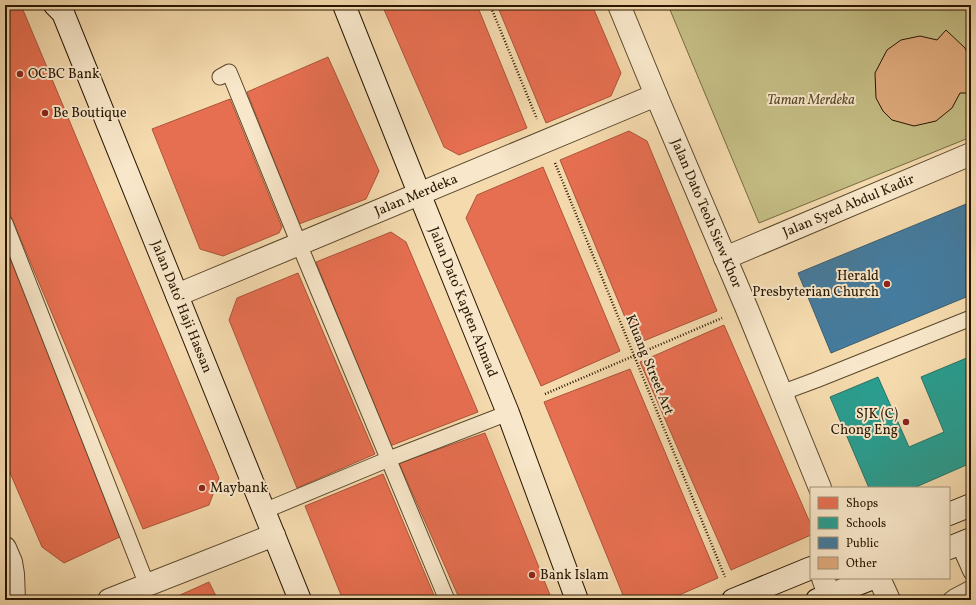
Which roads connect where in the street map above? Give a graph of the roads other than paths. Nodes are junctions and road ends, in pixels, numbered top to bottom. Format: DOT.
graph roads {
  1 [pos="344,5"];
  2 [pos="618,5"];
  3 [pos="61,8"];
  4 [pos="220,77"];
  5 [pos="656,95"];
  6 [pos="971,154"];
  7 [pos="419,194"];
  8 [pos="5,222"];
  9 [pos="299,244"];
  10 [pos="725,258"];
  11 [pos="177,295"];
  12 [pos="971,318"];
  13 [pos="781,393"];
  14 [pos="508,413"];
  15 [pos="388,459"];
  16 [pos="820,487"];
  17 [pos="971,505"];
  18 [pos="264,511"];
  19 [pos="950,514"];
  20 [pos="274,535"];
  21 [pos="960,544"];
  22 [pos="5,548"];
  23 [pos="810,568"];
  24 [pos="971,572"];
  25 [pos="869,579"];
  26 [pos="879,579"];
  27 [pos="147,585"];
  28 [pos="971,588"];
  29 [pos="823,591"];
  30 [pos="14,600"];
  31 [pos="109,600"];
  32 [pos="300,600"];
  33 [pos="447,600"];
  34 [pos="577,600"];
  35 [pos="733,600"];
  36 [pos="889,600"];
  37 [pos="950,600"];
  1 -- 7 [label="street, Jalan Dato' Kapten Ahmad"];
  2 -- 5 [label="street, Jalan Dato Teoh Siew Khor"];
  3 -- 11 [label="street, Jalan Dato' Haji Hassan"];
  4 -- 9 [label="lane"];
  5 -- 7 [label="street, Jalan Merdeka"];
  5 -- 10 [label="street, Jalan Dato Teoh Siew Khor"];
  6 -- 10 [label="street, Jalan Syed Abdul Kadir"];
  7 -- 9 [label="street, Jalan Merdeka"];
  7 -- 14 [label="street, Jalan Dato' Kapten Ahmad"];
  8 -- 27 [label="lane"];
  9 -- 11 [label="street, Jalan Merdeka"];
  9 -- 15 [label="lane"];
  10 -- 13 [label="street, Jalan Dato Teoh Siew Khor"];
  11 -- 18 [label="street, Jalan Dato' Haji Hassan"];
  12 -- 13 [label="lane"];
  13 -- 16 [label="street, Jalan Dato Teoh Siew Khor"];
  14 -- 15 [label="lane"];
  14 -- 34 [label="street, Jalan Dato' Kapten Ahmad"];
  15 -- 18 [label="lane"];
  15 -- 33 [label="lane"];
  17 -- 19 [label="street"];
  18 -- 20 [label="street, Jalan Dato' Haji Hassan"];
  20 -- 27 [label="street"];
  20 -- 32 [label="street, Jalan Dato' Haji Hassan"];
  21 -- 24 [label="lane"];
  22 -- 30 [label="street"];
  23 -- 35 [label="street"];
  25 -- 29 [label="street"];
  26 -- 36 [label="street"];
  27 -- 31 [label="street"];
  28 -- 37 [label="lane"];
}
